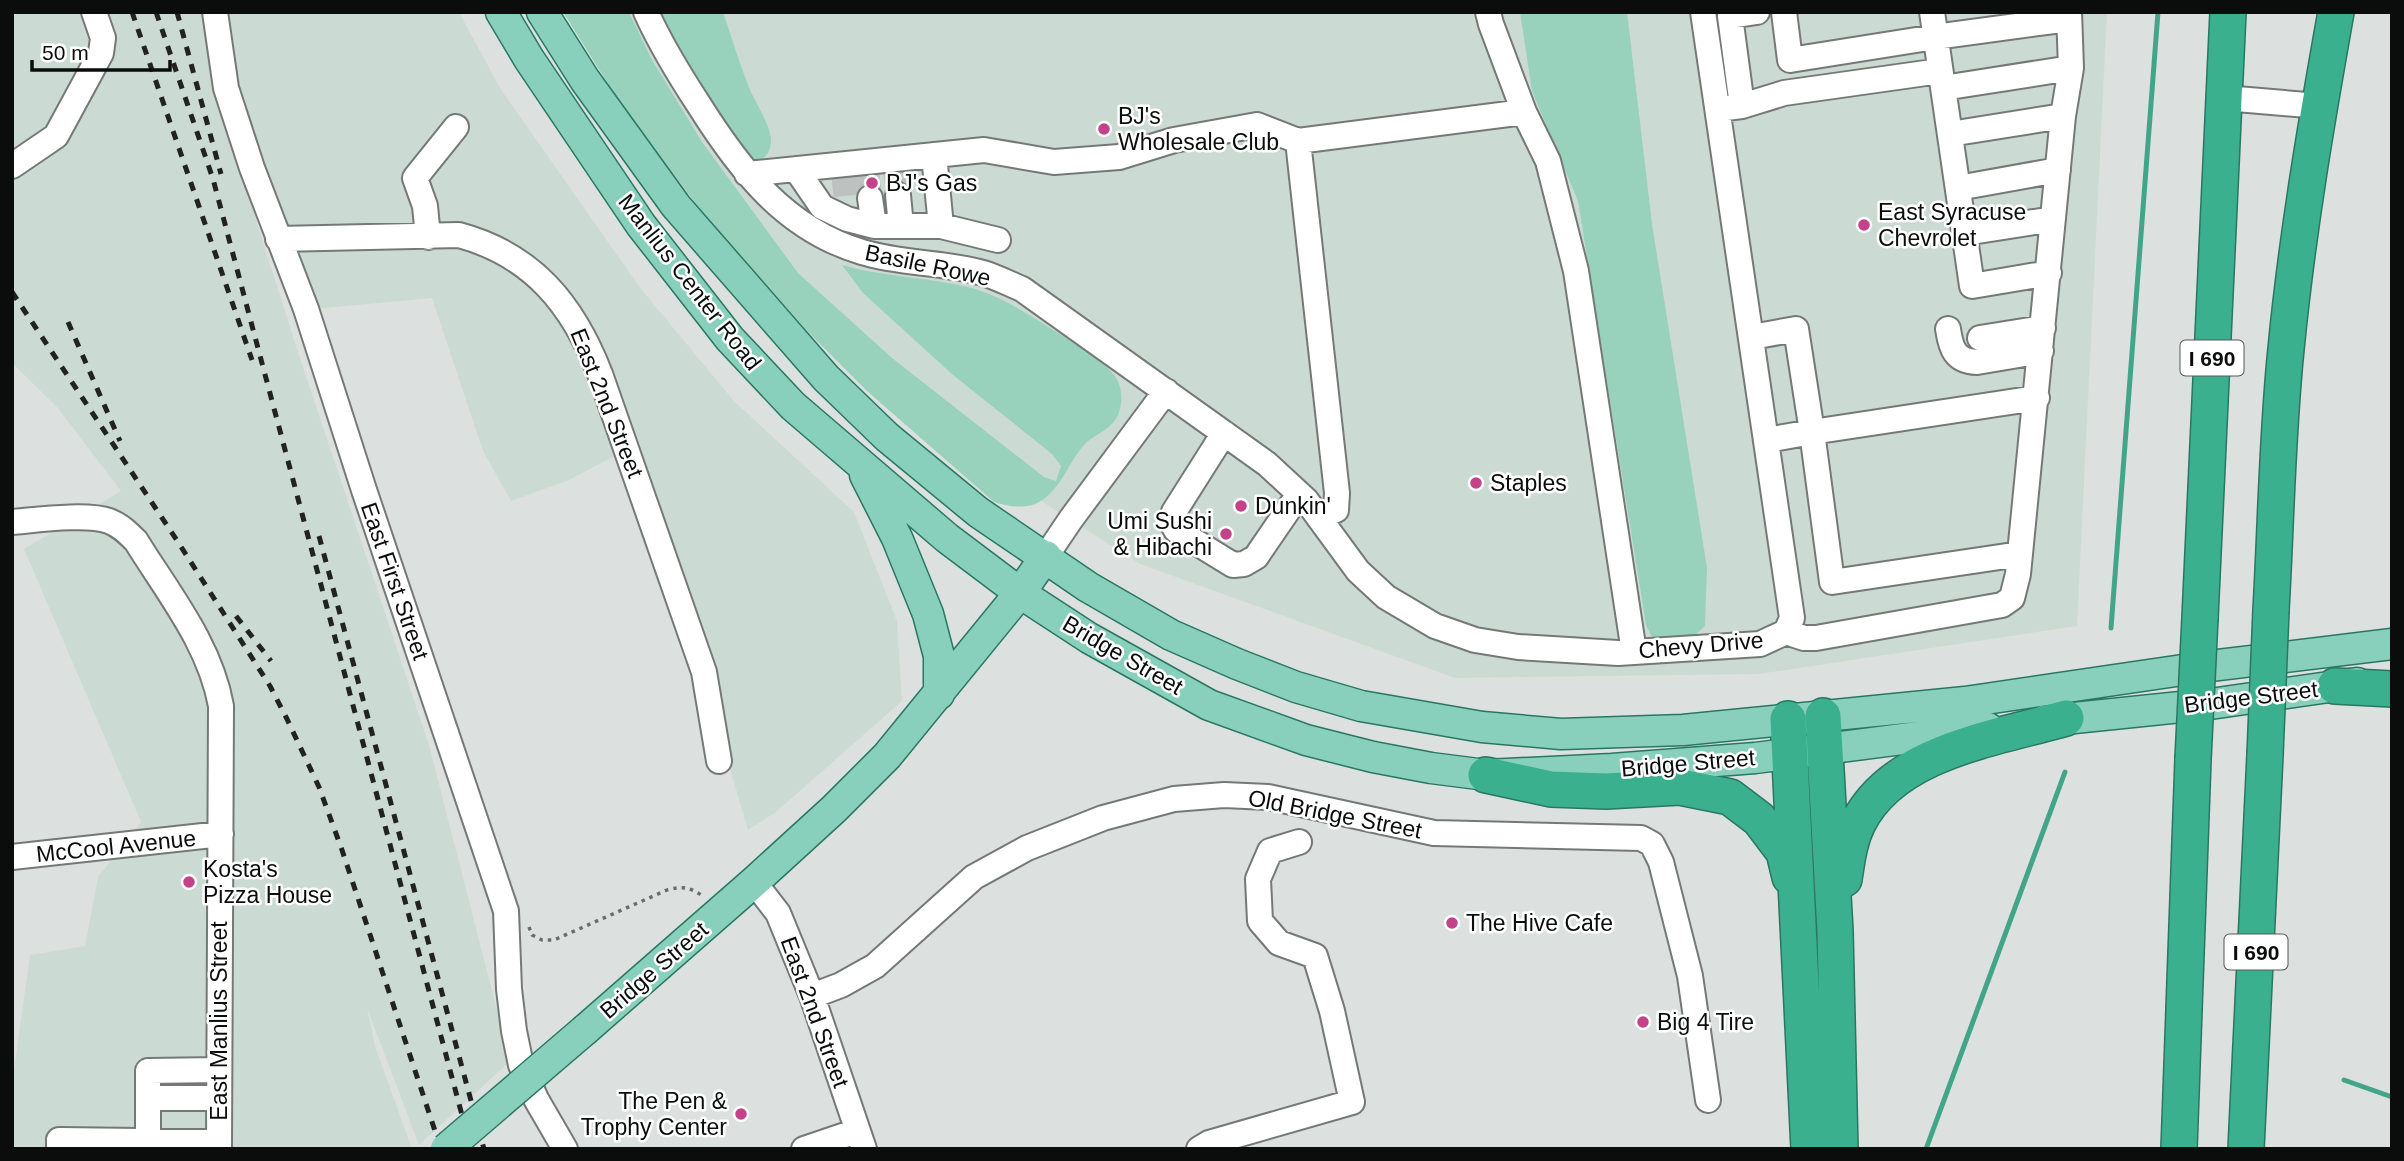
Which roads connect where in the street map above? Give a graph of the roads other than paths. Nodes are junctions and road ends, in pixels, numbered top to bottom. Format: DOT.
graph roads {
  1 [pos="94,12"];
  2 [pos="215,12"];
  3 [pos="502,12"];
  4 [pos="541,12"];
  5 [pos="646,12"];
  6 [pos="1488,12"];
  7 [pos="1703,12"];
  8 [pos="1757,12"];
  9 [pos="1784,12"];
  10 [pos="1932,12"];
  11 [pos="2228,12"];
  12 [pos="2336,12"];
  13 [pos="2069,16"];
  14 [pos="1935,37"];
  15 [pos="1790,60"];
  16 [pos="2071,68"];
  17 [pos="1942,80"];
  18 [pos="1784,93"];
  19 [pos="2225,98"];
  20 [pos="2319,106"];
  21 [pos="1730,108"];
  22 [pos="1524,112"];
  23 [pos="2063,116"];
  24 [pos="456,127"];
  25 [pos="1950,134"];
  26 [pos="1298,141"];
  27 [pos="934,155"];
  28 [pos="12,166"];
  29 [pos="796,169"];
  30 [pos="2058,170"];
  31 [pos="747,174"];
  32 [pos="1958,188"];
  33 [pos="898,195"];
  34 [pos="2053,219"];
  35 [pos="901,226"];
  36 [pos="941,226"];
  37 [pos="1965,233"];
  38 [pos="428,237"];
  39 [pos="278,239"];
  40 [pos="998,240"];
  41 [pos="2049,273"];
  42 [pos="1948,329"];
  43 [pos="1752,337"];
  44 [pos="1980,338"];
  45 [pos="2042,340"];
  46 [pos="1166,391"];
  47 [pos="2037,398"];
  48 [pos="1812,432"];
  49 [pos="1224,433"];
  50 [pos="1767,440"];
  51 [pos="860,465"];
  52 [pos="1299,494"];
  53 [pos="1319,518"];
  54 [pos="12,522"];
  55 [pos="2020,554"];
  56 [pos="1046,556"];
  57 [pos="1020,593"];
  58 [pos="1786,632"];
  59 [pos="2392,644"];
  60 [pos="1634,652"];
  61 [pos="2392,679"];
  62 [pos="2336,686"];
  63 [pos="2392,689"];
  64 [pos="939,694"];
  65 [pos="2066,718"];
  66 [pos="1824,732"];
  67 [pos="1789,736"];
  68 [pos="719,761"];
  69 [pos="1486,775"];
  70 [pos="221,834"];
  71 [pos="1299,842"];
  72 [pos="12,857"];
  73 [pos="754,882"];
  74 [pos="1799,922"];
  75 [pos="1835,931"];
  76 [pos="812,996"];
  77 [pos="2181,1034"];
  78 [pos="219,1070"];
  79 [pos="148,1098"];
  80 [pos="219,1098"];
  81 [pos="1708,1100"];
  82 [pos="860,1140"];
  83 [pos="148,1141"];
  84 [pos="219,1145"];
  85 [pos="59,1149"];
  86 [pos="446,1149"];
  87 [pos="565,1149"];
  88 [pos="804,1149"];
  89 [pos="1199,1149"];
  90 [pos="1809,1149"];
  91 [pos="1840,1149"];
  92 [pos="2157,1149"];
  93 [pos="2179,1149"];
  94 [pos="2246,1149"];
  1 -- 28 [label="street"];
  2 -- 39 [label="street, East First Street"];
  3 -- 51 [label="main road, Manlius Center Road"];
  4 -- 56 [label="main road, Manlius Center Road"];
  5 -- 31 [label="street, Basile Rowe"];
  6 -- 22 [label="street"];
  7 -- 21 [label="street, Chevy Drive"];
  8 -- 21 [label="street"];
  9 -- 15 [label="street"];
  10 -- 14 [label="street"];
  11 -- 19 [label="highway, I 690"];
  12 -- 20 [label="highway, I 690"];
  13 -- 14 [label="street"];
  13 -- 16 [label="street"];
  14 -- 15 [label="street"];
  14 -- 17 [label="street"];
  15 -- 18 [label="street"];
  16 -- 17 [label="street"];
  16 -- 23 [label="street"];
  17 -- 18 [label="street"];
  17 -- 25 [label="street"];
  18 -- 21 [label="street"];
  19 -- 20 [label="street"];
  19 -- 77 [label="highway, I 690, bridge"];
  20 -- 94 [label="highway, I 690, bridge"];
  21 -- 43 [label="street, Chevy Drive"];
  22 -- 26 [label="street"];
  22 -- 60 [label="street"];
  23 -- 25 [label="street"];
  23 -- 30 [label="street"];
  24 -- 38 [label="street"];
  25 -- 32 [label="street"];
  26 -- 27 [label="street"];
  26 -- 53 [label="street"];
  27 -- 29 [label="street"];
  27 -- 36 [label="street"];
  29 -- 31 [label="street"];
  29 -- 35 [label="street"];
  30 -- 32 [label="street"];
  30 -- 34 [label="street"];
  31 -- 46 [label="street, Basile Rowe"];
  32 -- 37 [label="street"];
  33 -- 35 [label="street"];
  34 -- 37 [label="street"];
  34 -- 41 [label="street"];
  35 -- 36 [label="street"];
  36 -- 40 [label="street"];
  37 -- 41 [label="street"];
  38 -- 39 [label="street, East 2nd Street"];
  38 -- 68 [label="street, East 2nd Street"];
  39 -- 87 [label="street, East First Street"];
  41 -- 45 [label="street"];
  42 -- 45 [label="street"];
  43 -- 48 [label="street"];
  43 -- 50 [label="street, Chevy Drive"];
  44 -- 45 [label="street"];
  45 -- 47 [label="street"];
  46 -- 49 [label="street, Chevy Drive"];
  46 -- 56 [label="street, Bridge Street"];
  47 -- 48 [label="street"];
  47 -- 55 [label="street"];
  48 -- 50 [label="street"];
  48 -- 55 [label="street"];
  49 -- 52 [label="street, Chevy Drive"];
  49 -- 52 [label="street"];
  50 -- 58 [label="street, Chevy Drive"];
  51 -- 57 [label="main road, Manlius Center Road"];
  51 -- 64 [label="main road"];
  52 -- 53 [label="street, Chevy Drive"];
  53 -- 60 [label="street, Chevy Drive"];
  54 -- 70 [label="street, East Manlius Street"];
  55 -- 58 [label="street"];
  56 -- 57 [label="main road, Bridge Street"];
  56 -- 67 [label="main road, Bridge Street"];
  57 -- 64 [label="main road, Bridge Street"];
  57 -- 69 [label="main road, Bridge Street"];
  58 -- 60 [label="street, Chevy Drive"];
  59 -- 66 [label="main road, Bridge Street"];
  61 -- 62 [label="main road, Bridge Street"];
  62 -- 63 [label="highway"];
  62 -- 65 [label="main road, Bridge Street"];
  64 -- 73 [label="main road, Bridge Street"];
  65 -- 66 [label="main road, Bridge Street"];
  65 -- 75 [label="highway"];
  66 -- 67 [label="main road, Bridge Street"];
  66 -- 75 [label="highway"];
  67 -- 69 [label="main road, Bridge Street"];
  67 -- 74 [label="highway"];
  69 -- 74 [label="highway"];
  70 -- 72 [label="street, McCool Avenue"];
  70 -- 78 [label="street, East Manlius Street"];
  71 -- 89 [label="street"];
  73 -- 76 [label="street, East 2nd Street"];
  73 -- 86 [label="main road, Bridge Street, bridge"];
  74 -- 90 [label="highway"];
  75 -- 91 [label="highway"];
  76 -- 81 [label="street, Old Bridge Street"];
  76 -- 82 [label="street, East 2nd Street"];
  77 -- 92 [label="highway"];
  77 -- 93 [label="highway, I 690"];
  78 -- 79 [label="street"];
  78 -- 80 [label="street, East Manlius Street"];
  79 -- 80 [label="street"];
  79 -- 83 [label="street"];
  80 -- 84 [label="street, East Manlius Street"];
  82 -- 88 [label="street"];
  83 -- 84 [label="street"];
  83 -- 85 [label="street"];
}
